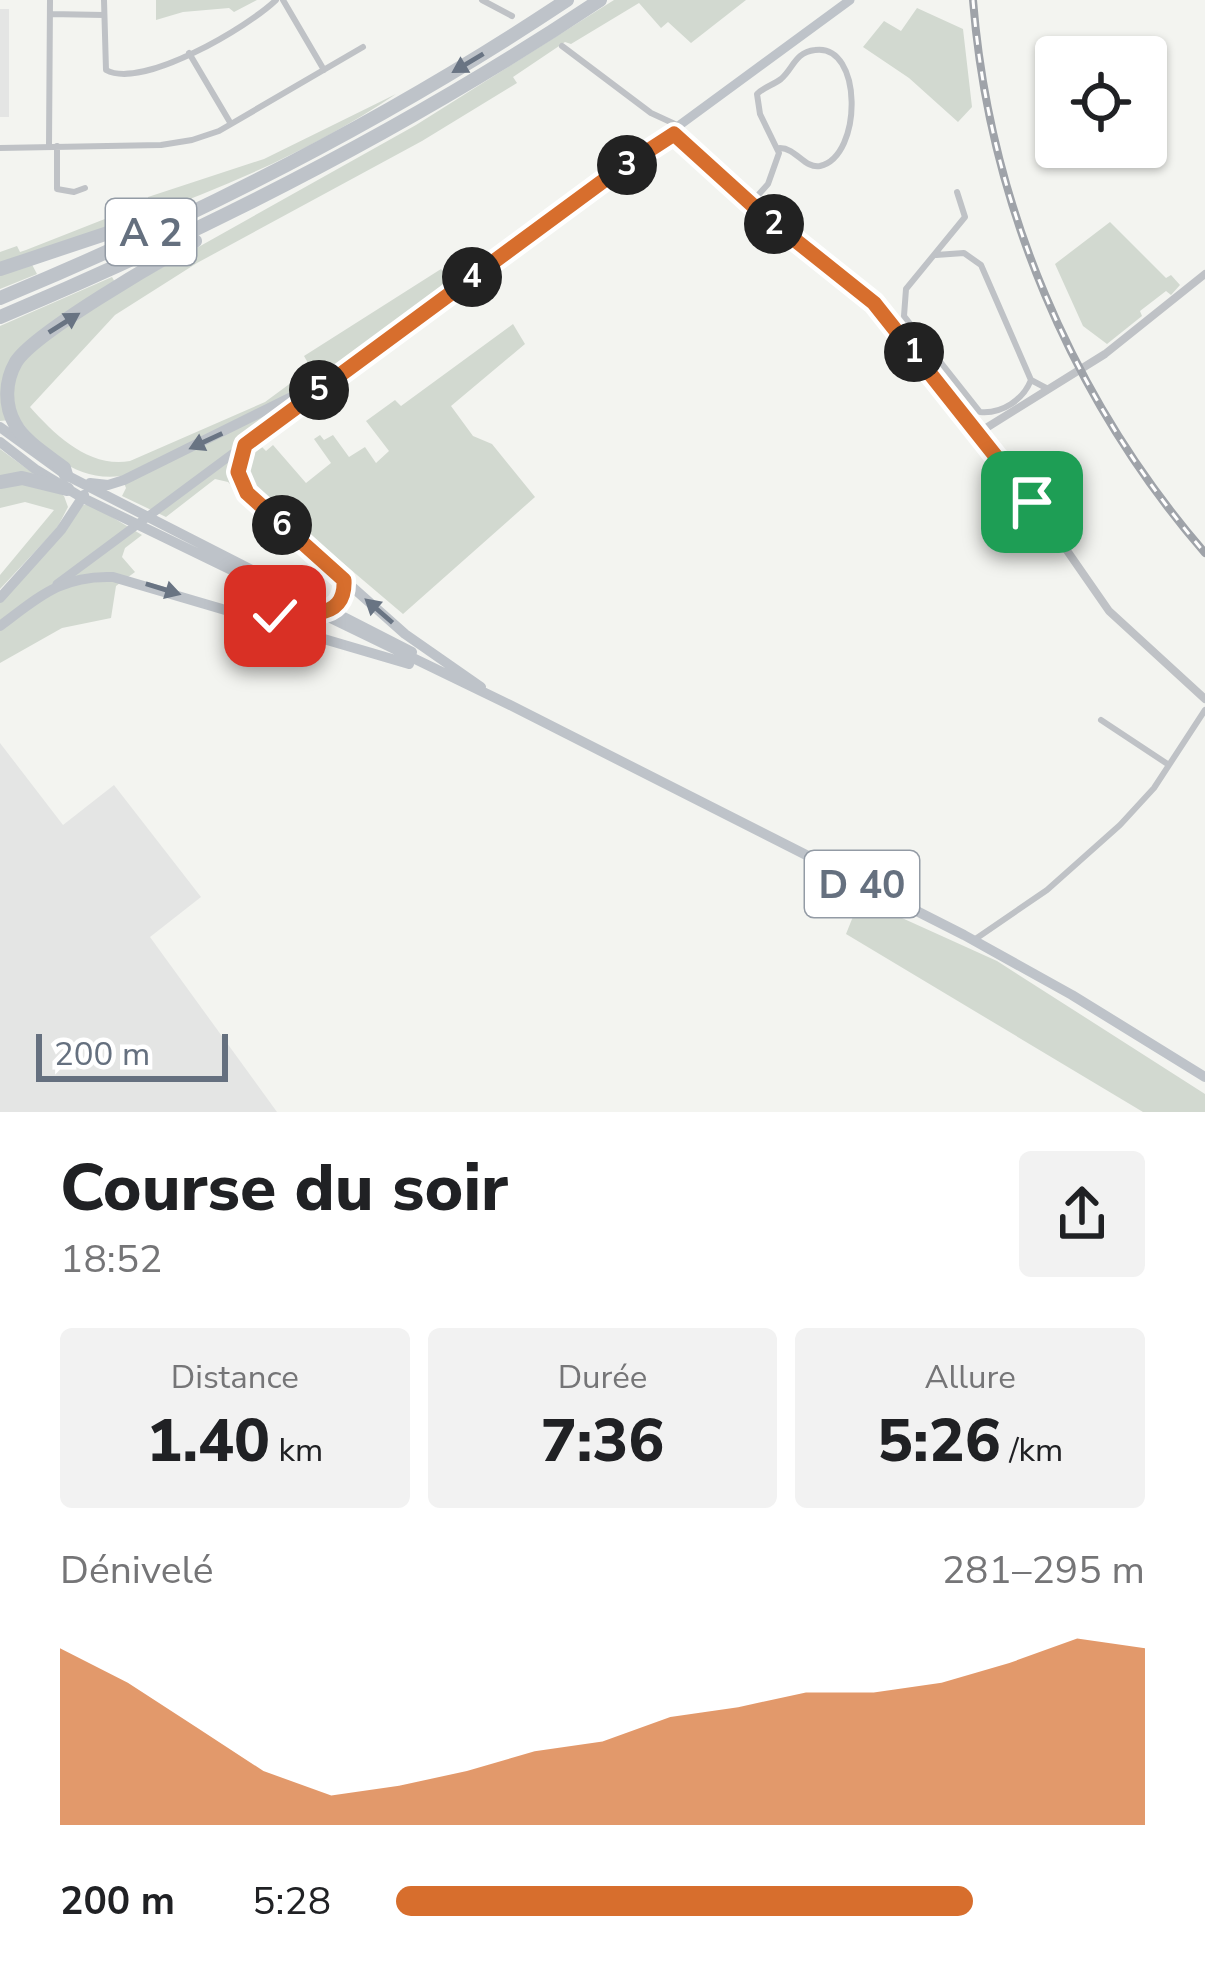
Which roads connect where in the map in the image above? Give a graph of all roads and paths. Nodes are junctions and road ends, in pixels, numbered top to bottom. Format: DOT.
graph roads {
  1 [pos="50,0"];
  2 [pos="104,0"];
  3 [pos="280,0"];
  4 [pos="482,0"];
  5 [pos="567,0"];
  6 [pos="600,0"];
  7 [pos="850,0"];
  8 [pos="50,14"];
  9 [pos="104,15"];
  10 [pos="512,16"];
  11 [pos="562,46"];
  12 [pos="363,47"];
  13 [pos="189,53"];
  14 [pos="324,70"];
  15 [pos="652,113"];
  16 [pos="231,124"];
  17 [pos="672,132"];
  18 [pos="53,146"];
  19 [pos="0,148"];
  20 [pos="780,148"];
  21 [pos="299,160"];
  22 [pos="307,176"];
  23 [pos="86,188"];
  24 [pos="957,192"];
  25 [pos="750,204"];
  26 [pos="953,234"];
  27 [pos="964,253"];
  28 [pos="935,255"];
  29 [pos="0,269"];
  30 [pos="1205,274"];
  31 [pos="0,298"];
  32 [pos="903,311"];
  33 [pos="0,317"];
  34 [pos="890,321"];
  35 [pos="348,369"];
  36 [pos="1030,380"];
  37 [pos="1048,389"];
  38 [pos="0,427"];
  39 [pos="978,434"];
  40 [pos="0,442"];
  41 [pos="245,445"];
  42 [pos="124,480"];
  43 [pos="0,482"];
  44 [pos="73,485"];
  45 [pos="114,500"];
  46 [pos="126,512"];
  47 [pos="167,532"];
  48 [pos="268,578"];
  49 [pos="344,580"];
  50 [pos="55,585"];
  51 [pos="0,598"];
  52 [pos="281,605"];
  53 [pos="332,609"];
  54 [pos="316,613"];
  55 [pos="268,621"];
  56 [pos="0,626"];
  57 [pos="457,681"];
  58 [pos="484,689"];
  59 [pos="1205,699"];
  60 [pos="510,705"];
  61 [pos="1205,710"];
  62 [pos="1101,721"];
  63 [pos="1169,765"];
  64 [pos="974,940"];
  65 [pos="1205,1078"];
  1 -- 8 [label="street"];
  2 -- 9 [label="street"];
  3 -- 13 [label="street"];
  3 -- 14 [label="street"];
  4 -- 10 [label="street"];
  5 -- 21 [label="highway, A 2, one-way"];
  6 -- 22 [label="highway, A 2"];
  7 -- 17 [label="main road"];
  8 -- 9 [label="street"];
  8 -- 18 [label="street"];
  9 -- 13 [label="street"];
  11 -- 15 [label="street"];
  12 -- 14 [label="street"];
  13 -- 16 [label="street"];
  14 -- 16 [label="street"];
  15 -- 17 [label="street"];
  15 -- 17 [label="street"];
  16 -- 18 [label="street"];
  17 -- 25 [label="street"];
  17 -- 35 [label="main road"];
  18 -- 19 [label="street"];
  18 -- 23 [label="street"];
  20 -- 20 [label="street"];
  20 -- 25 [label="street"];
  21 -- 29 [label="highway"];
  21 -- 31 [label="highway, A 2"];
  22 -- 33 [label="highway, A 2"];
  44 -- 22 [label="highway, one-way"];
  24 -- 26 [label="street"];
  25 -- 34 [label="street"];
  26 -- 27 [label="street"];
  26 -- 28 [label="street"];
  27 -- 28 [label="street"];
  27 -- 36 [label="street"];
  28 -- 32 [label="street"];
  30 -- 37 [label="street"];
  32 -- 34 [label="street"];
  32 -- 36 [label="street"];
  34 -- 39 [label="street"];
  35 -- 41 [label="main road"];
  35 -- 42 [label="main road, one-way"];
  36 -- 37 [label="street"];
  37 -- 39 [label="street"];
  38 -- 44 [label="main road, D 40"];
  39 -- 59 [label="street"];
  40 -- 44 [label="main road, D 40"];
  41 -- 49 [label="main road"];
  41 -- 50 [label="main road"];
  42 -- 44 [label="main road"];
  42 -- 45 [label="main road"];
  43 -- 44 [label="highway"];
  44 -- 45 [label="main road, D 40"];
  44 -- 46 [label="main road, D 40"];
  44 -- 51 [label="main road"];
  45 -- 46 [label="main road, D 40"];
  46 -- 47 [label="main road, D 40"];
  47 -- 48 [label="main road, D 40"];
  47 -- 52 [label="main road, D 40"];
  48 -- 52 [label="main road, D 40"];
  48 -- 53 [label="main road, D 40"];
  49 -- 53 [label="main road"];
  58 -- 49 [label="main road, one-way"];
  50 -- 55 [label="main road, D 40, one-way"];
  50 -- 56 [label="main road"];
  52 -- 54 [label="main road, D 40"];
  52 -- 55 [label="main road"];
  53 -- 54 [label="main road"];
  53 -- 58 [label="main road, D 40"];
  54 -- 57 [label="main road, D 40"];
  55 -- 57 [label="main road, D 40"];
  57 -- 60 [label="main road, D 40"];
  58 -- 60 [label="main road, D 40"];
  60 -- 64 [label="main road, D 40"];
  61 -- 63 [label="street"];
  62 -- 63 [label="street"];
  63 -- 64 [label="street"];
  64 -- 65 [label="main road, D 40"];
}
